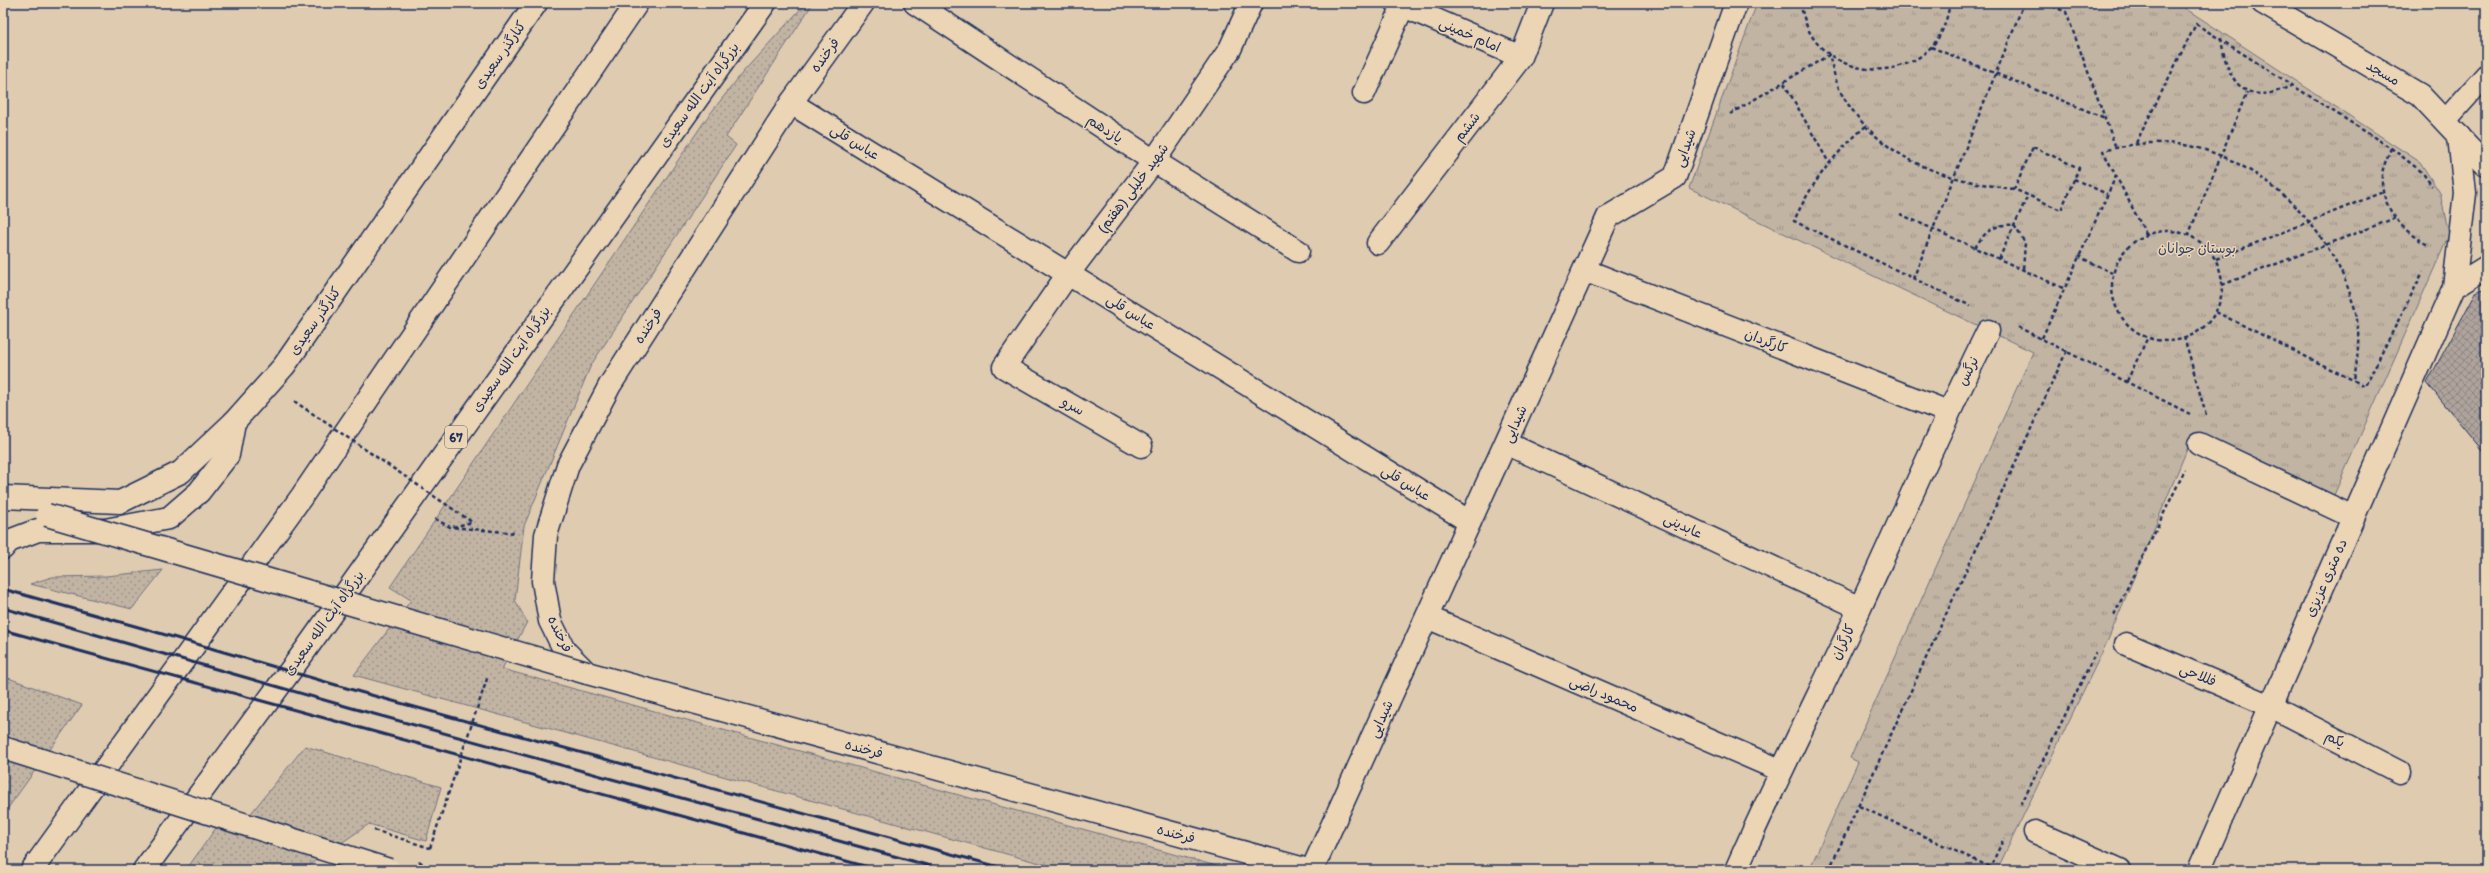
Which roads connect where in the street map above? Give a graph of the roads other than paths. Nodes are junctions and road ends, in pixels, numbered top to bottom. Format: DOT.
graph roads {
  1 [pos="536,3"];
  2 [pos="637,3"];
  3 [pos="765,3"];
  4 [pos="863,3"];
  5 [pos="915,3"];
  6 [pos="1251,3"];
  7 [pos="1542,3"];
  8 [pos="1736,3"];
  9 [pos="2263,3"];
  10 [pos="1400,4"];
  11 [pos="1521,57"];
  12 [pos="2486,75"];
  13 [pos="1364,92"];
  14 [pos="791,103"];
  15 [pos="2452,129"];
  16 [pos="1154,161"];
  17 [pos="2486,164"];
  18 [pos="1378,243"];
  19 [pos="1298,251"];
  20 [pos="2486,267"];
  21 [pos="1584,270"];
  22 [pos="1068,274"];
  23 [pos="2454,287"];
  24 [pos="1988,331"];
  25 [pos="1004,367"];
  26 [pos="1948,412"];
  27 [pos="234,422"];
  28 [pos="1506,443"];
  29 [pos="2199,444"];
  30 [pos="1141,446"];
  31 [pos="3,497"];
  32 [pos="3,502"];
  33 [pos="2353,517"];
  34 [pos="1470,522"];
  35 [pos="3,548"];
  36 [pos="1860,608"];
  37 [pos="1427,617"];
  38 [pos="2126,644"];
  39 [pos="587,673"];
  40 [pos="2270,706"];
  41 [pos="3,748"];
  42 [pos="1780,770"];
  43 [pos="2399,772"];
  44 [pos="2035,832"];
  45 [pos="32,870"];
  46 [pos="144,870"];
  47 [pos="389,870"];
  48 [pos="1308,870"];
  49 [pos="1312,870"];
  50 [pos="1736,870"];
  51 [pos="2120,870"];
  52 [pos="2199,870"];
  1 -- 27 [label="main road, کنارگذر سعیدی"];
  2 -- 45 [label="main road"];
  3 -- 46 [label="main road, بزرگراه آیت الله سعیدی / 67"];
  4 -- 14 [label="main road, فرخنده"];
  5 -- 16 [label="main road, یازدهم"];
  6 -- 16 [label="main road, شهید خلیلی (هفتم)"];
  7 -- 11 [label="main road, ششم"];
  8 -- 21 [label="main road, شیدایی"];
  9 -- 15 [label="main road, مسجد"];
  10 -- 11 [label="main road, امام خمینی"];
  10 -- 13 [label="main road"];
  11 -- 18 [label="main road, ششم"];
  12 -- 15 [label="lane"];
  14 -- 22 [label="main road, عباس قلی"];
  14 -- 39 [label="main road, فرخنده"];
  15 -- 17 [label="main road, مسجد"];
  15 -- 23 [label="main road, ده متری عزیزی"];
  16 -- 19 [label="main road, یازدهم"];
  16 -- 22 [label="main road, شهید خلیلی (هفتم)"];
  20 -- 23 [label="main road"];
  21 -- 26 [label="main road, کارگردان"];
  21 -- 28 [label="main road, شیدایی"];
  22 -- 25 [label="main road, شهید خلیلی (هفتم)"];
  22 -- 34 [label="main road, عباس قلی"];
  23 -- 33 [label="main road, ده متری عزیزی"];
  24 -- 26 [label="main road, نرگس"];
  25 -- 30 [label="main road, سرو"];
  26 -- 36 [label="main road, کارگران"];
  27 -- 31 [label="main road, کنارگذر سعیدی"];
  27 -- 35 [label="main road"];
  28 -- 34 [label="main road, شیدایی"];
  28 -- 36 [label="main road, عابدینی"];
  29 -- 33 [label="main road"];
  32 -- 39 [label="main road, bridge"];
  33 -- 40 [label="main road, ده متری عزیزی"];
  34 -- 37 [label="main road, شیدایی"];
  36 -- 42 [label="main road, کارگران"];
  37 -- 42 [label="main road, محمود راضی"];
  37 -- 49 [label="main road, شیدایی"];
  38 -- 40 [label="main road, فللاحی"];
  39 -- 48 [label="main road, فرخنده"];
  40 -- 43 [label="main road, یکم"];
  40 -- 52 [label="main road, ده متری عزیزی"];
  41 -- 47 [label="main road, bridge"];
  42 -- 50 [label="main road, کارگران"];
  44 -- 51 [label="main road"];
}
